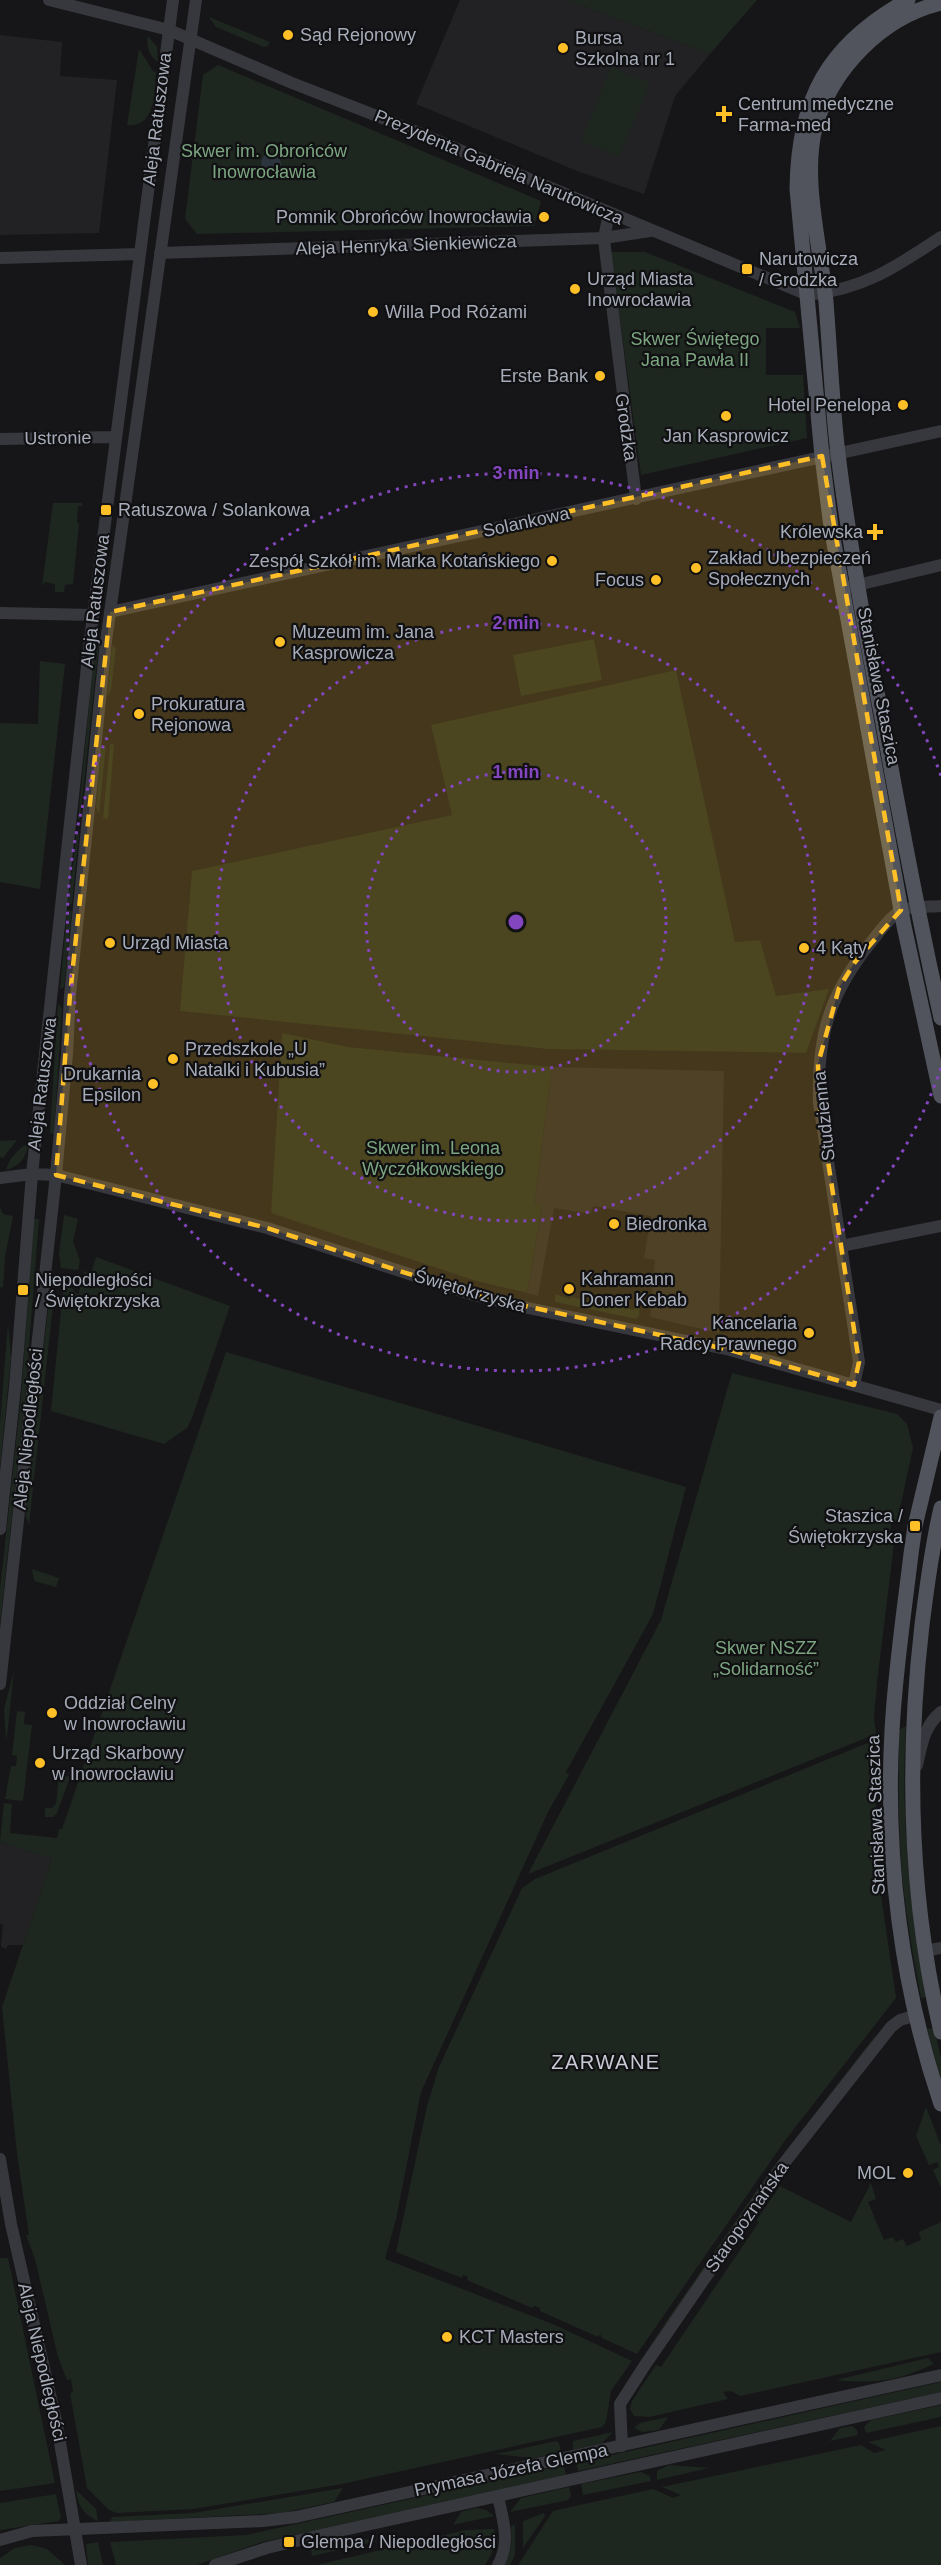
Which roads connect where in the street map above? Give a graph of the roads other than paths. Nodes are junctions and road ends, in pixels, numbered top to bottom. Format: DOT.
graph roads {
  1 [pos="49,0"];
  2 [pos="172,0"];
  3 [pos="196,0"];
  4 [pos="908,0"];
  5 [pos="941,3"];
  6 [pos="169,30"];
  7 [pos="191,40"];
  8 [pos="609,213"];
  9 [pos="651,230"];
  10 [pos="941,237"];
  11 [pos="604,238"];
  12 [pos="160,253"];
  13 [pos="140,254"];
  14 [pos="0,258"];
  15 [pos="825,293"];
  16 [pos="808,295"];
  17 [pos="941,431"];
  18 [pos="116,437"];
  19 [pos="0,439"];
  20 [pos="838,454"];
  21 [pos="822,456"];
  22 [pos="636,499"];
  23 [pos="941,566"];
  24 [pos="857,585"];
  25 [pos="841,589"];
  26 [pos="110,612"];
  27 [pos="0,613"];
  28 [pos="93,615"];
  29 [pos="941,906"];
  30 [pos="909,909"];
  31 [pos="53,994"];
  32 [pos="70,995"];
  33 [pos="941,1018"];
  34 [pos="941,1096"];
  35 [pos="32,1174"];
  36 [pos="56,1174"];
  37 [pos="0,1178"];
  38 [pos="941,1226"];
  39 [pos="841,1246"];
  40 [pos="854,1385"];
  41 [pos="941,1410"];
  42 [pos="941,1417"];
  43 [pos="941,1508"];
  44 [pos="0,1529"];
  45 [pos="0,1684"];
  46 [pos="941,1712"];
  47 [pos="911,1786"];
  48 [pos="941,1948"];
  49 [pos="925,1951"];
  50 [pos="916,2015"];
  51 [pos="941,2032"];
  52 [pos="941,2104"];
  53 [pos="0,2159"];
  54 [pos="941,2375"];
  55 [pos="941,2398"];
  56 [pos="622,2446"];
  57 [pos="498,2496"];
  58 [pos="76,2530"];
  59 [pos="0,2540"];
  60 [pos="81,2565"];
  61 [pos="215,2565"];
  62 [pos="498,2565"];
  1 -- 6 [label="street, Prezydenta Gabriela Narutowicza"];
  2 -- 6 [label="street, Aleja Ratuszowa"];
  3 -- 7 [label="street, Aleja Ratuszowa"];
  4 -- 16 [label="main road, Stanisława Staszica"];
  5 -- 15 [label="main road, Stanisława Staszica"];
  6 -- 7 [label="street, Prezydenta Gabriela Narutowicza"];
  6 -- 13 [label="street, Aleja Ratuszowa"];
  7 -- 8 [label="street, Prezydenta Gabriela Narutowicza"];
  7 -- 12 [label="street, Aleja Ratuszowa"];
  8 -- 9 [label="street, Prezydenta Gabriela Narutowicza"];
  8 -- 11 [label="street, Grodzka"];
  9 -- 11 [label="street, Aleja Henryka Sienkiewicza"];
  9 -- 16 [label="street, Prezydenta Gabriela Narutowicza"];
  10 -- 15 [label="street, Prezydenta Gabriela Narutowicza"];
  11 -- 12 [label="street, Aleja Henryka Sienkiewicza"];
  11 -- 22 [label="street, Grodzka"];
  12 -- 26 [label="street, Aleja Ratuszowa"];
  13 -- 14 [label="street"];
  13 -- 18 [label="street, Aleja Ratuszowa"];
  15 -- 16 [label="street, Prezydenta Gabriela Narutowicza"];
  15 -- 20 [label="main road, Stanisława Staszica"];
  16 -- 21 [label="main road, Stanisława Staszica"];
  17 -- 20 [label="street, Solankowa"];
  18 -- 19 [label="street, Ustronie"];
  18 -- 28 [label="street, Aleja Ratuszowa"];
  20 -- 21 [label="street, Solankowa"];
  20 -- 24 [label="main road, Stanisława Staszica"];
  21 -- 22 [label="street, Solankowa"];
  21 -- 25 [label="main road, Stanisława Staszica"];
  22 -- 26 [label="street, Solankowa"];
  23 -- 24 [label="street"];
  24 -- 25 [label="street"];
  24 -- 30 [label="main road, Stanisława Staszica"];
  25 -- 30 [label="main road, Stanisława Staszica"];
  26 -- 32 [label="street, Aleja Ratuszowa"];
  27 -- 28 [label="street"];
  28 -- 31 [label="street, Aleja Ratuszowa"];
  29 -- 30 [label="street"];
  30 -- 33 [label="main road, Stanisława Staszica"];
  30 -- 34 [label="main road, Stanisława Staszica"];
  30 -- 39 [label="street, Studzienna"];
  31 -- 32 [label="street"];
  31 -- 35 [label="street, Aleja Ratuszowa"];
  32 -- 36 [label="street, Aleja Ratuszowa"];
  35 -- 36 [label="street, Świętokrzyska"];
  35 -- 37 [label="street, Świętokrzyska"];
  35 -- 44 [label="street, Aleja Niepodległości"];
  36 -- 40 [label="street, Świętokrzyska"];
  36 -- 45 [label="street, Aleja Niepodległości"];
  38 -- 39 [label="street"];
  39 -- 40 [label="street, Studzienna"];
  40 -- 41 [label="street, Świętokrzyska"];
  42 -- 50 [label="main road, Stanisława Staszica"];
  43 -- 47 [label="main road, Stanisława Staszica"];
  46 -- 47 [label="street"];
  47 -- 49 [label="main road, Stanisława Staszica"];
  48 -- 49 [label="street"];
  49 -- 51 [label="main road, Stanisława Staszica"];
  50 -- 52 [label="main road, Stanisława Staszica"];
  50 -- 56 [label="street, Staropoznańska"];
  53 -- 58 [label="street, Aleja Niepodległości"];
  54 -- 56 [label="street, Prymasa Józefa Glempa"];
  55 -- 57 [label="street, Prymasa Józefa Glempa"];
  56 -- 58 [label="street, Prymasa Józefa Glempa"];
  57 -- 61 [label="street, Prymasa Józefa Glempa"];
  57 -- 62 [label="street"];
  58 -- 59 [label="street, Prymasa Józefa Glempa"];
  58 -- 60 [label="street, Aleja Niepodległości"];
}
